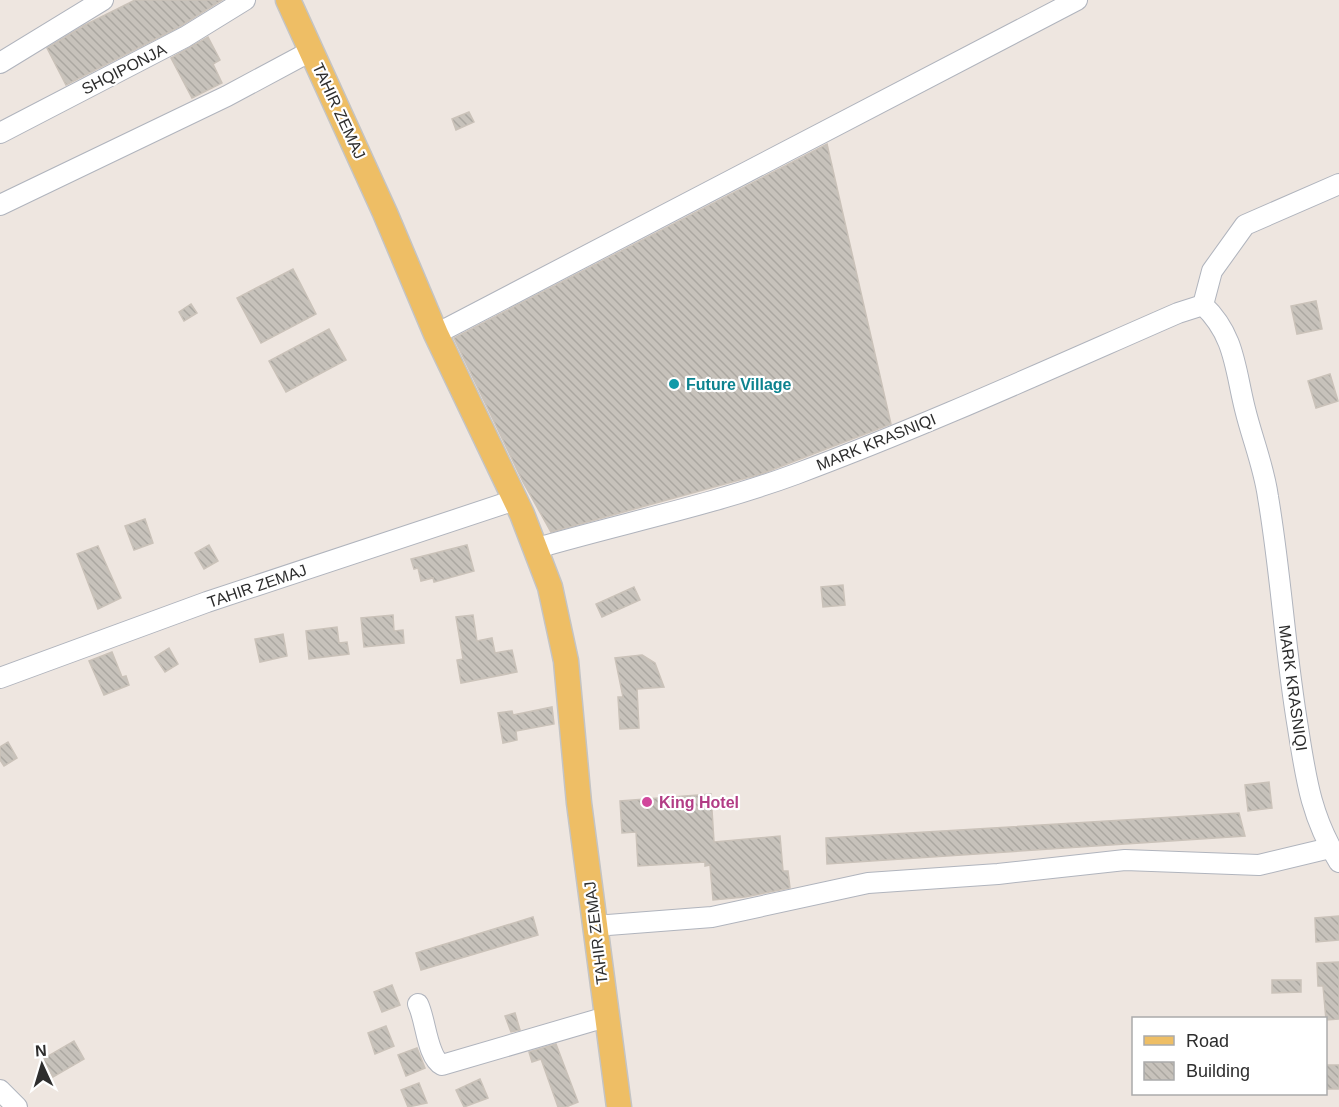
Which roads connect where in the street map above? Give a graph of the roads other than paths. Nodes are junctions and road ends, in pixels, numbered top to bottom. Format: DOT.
graph roads {
  1 [pos="103,0"];
  2 [pos="245,0"];
  3 [pos="288,0"];
  4 [pos="1077,0"];
  5 [pos="311,51"];
  6 [pos="0,63"];
  7 [pos="0,134"];
  8 [pos="1339,184"];
  9 [pos="0,205"];
  10 [pos="1203,305"];
  11 [pos="436,334"];
  12 [pos="515,500"];
  13 [pos="537,548"];
  14 [pos="0,678"];
  15 [pos="1335,855"];
  16 [pos="595,926"];
  17 [pos="417,1004"];
  18 [pos="606,1017"];
  19 [pos="0,1090"];
  20 [pos="17,1107"];
  21 [pos="619,1107"];
  1 -- 6 [label="street"];
  2 -- 7 [label="street, SHQIPONJA"];
  3 -- 5 [label="main road, TAHIR ZEMAJ"];
  4 -- 11 [label="street"];
  5 -- 9 [label="street, TAHIR ZEMAJ"];
  5 -- 11 [label="main road, TAHIR ZEMAJ"];
  8 -- 10 [label="street"];
  10 -- 13 [label="street, MARK KRASNIQI"];
  10 -- 15 [label="street, MARK KRASNIQI"];
  11 -- 12 [label="main road, TAHIR ZEMAJ"];
  12 -- 13 [label="main road, TAHIR ZEMAJ"];
  12 -- 14 [label="street, TAHIR ZEMAJ"];
  13 -- 16 [label="main road, TAHIR ZEMAJ"];
  15 -- 16 [label="street"];
  16 -- 18 [label="main road, TAHIR ZEMAJ"];
  17 -- 18 [label="street"];
  18 -- 21 [label="main road, TAHIR ZEMAJ"];
  19 -- 20 [label="street"];
}
